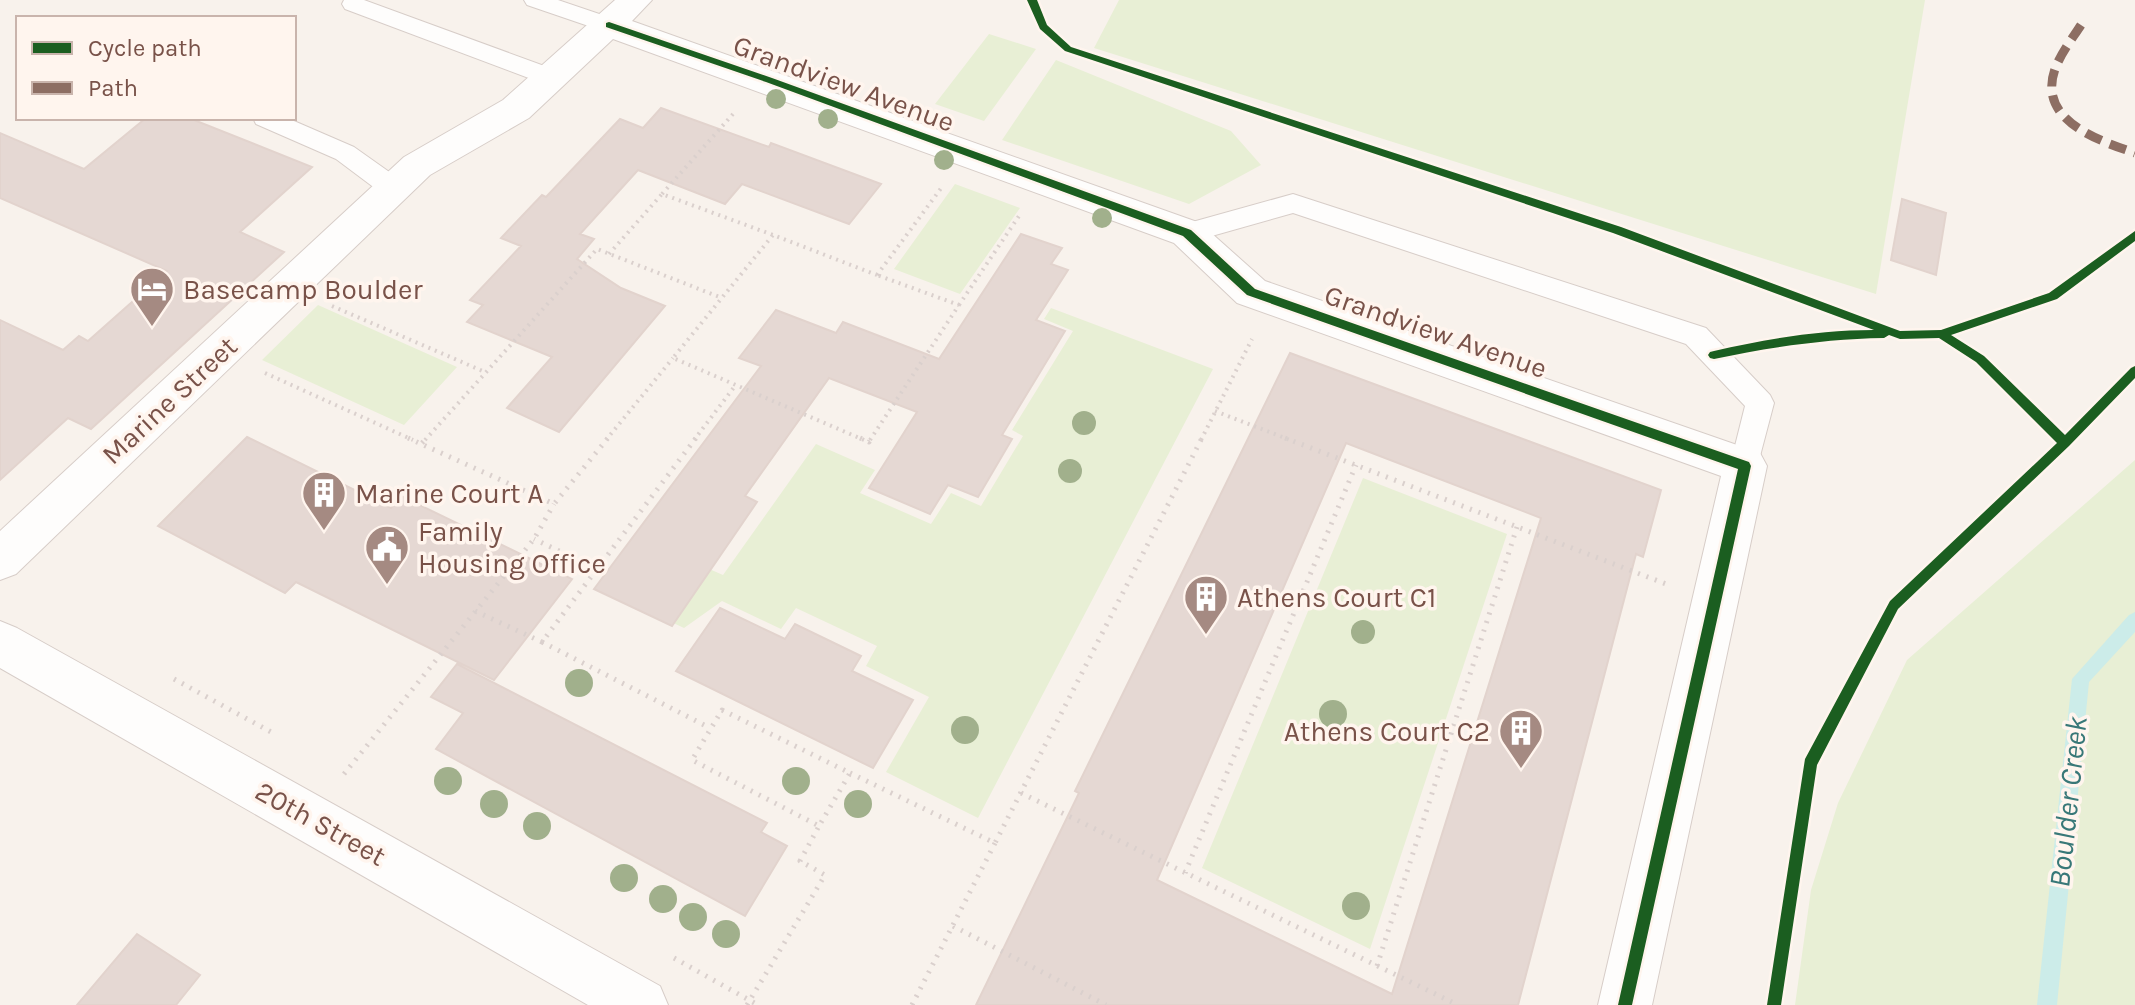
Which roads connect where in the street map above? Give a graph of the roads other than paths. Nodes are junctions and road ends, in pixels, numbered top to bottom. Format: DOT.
graph roads {
  1 [pos="535,0"];
  2 [pos="353,4"];
  3 [pos="622,12"];
  4 [pos="550,77"];
  5 [pos="270,120"];
  6 [pos="393,188"];
  7 [pos="1187,233"];
  8 [pos="1745,466"];
  9 [pos="0,560"];
  10 [pos="0,643"];
  11 [pos="641,1005"];
  12 [pos="1625,1005"];
  1 -- 3 [label="lane"];
  2 -- 4 [label="lane"];
  3 -- 4 [label="street, Marine Street"];
  3 -- 7 [label="street, Grandview Avenue"];
  4 -- 6 [label="street, Marine Street"];
  5 -- 6 [label="lane"];
  6 -- 9 [label="street, Marine Street"];
  7 -- 8 [label="street, Grandview Avenue"];
  7 -- 8 [label="lane"];
  8 -- 12 [label="street"];
  10 -- 11 [label="street, 20th Street"];
}
